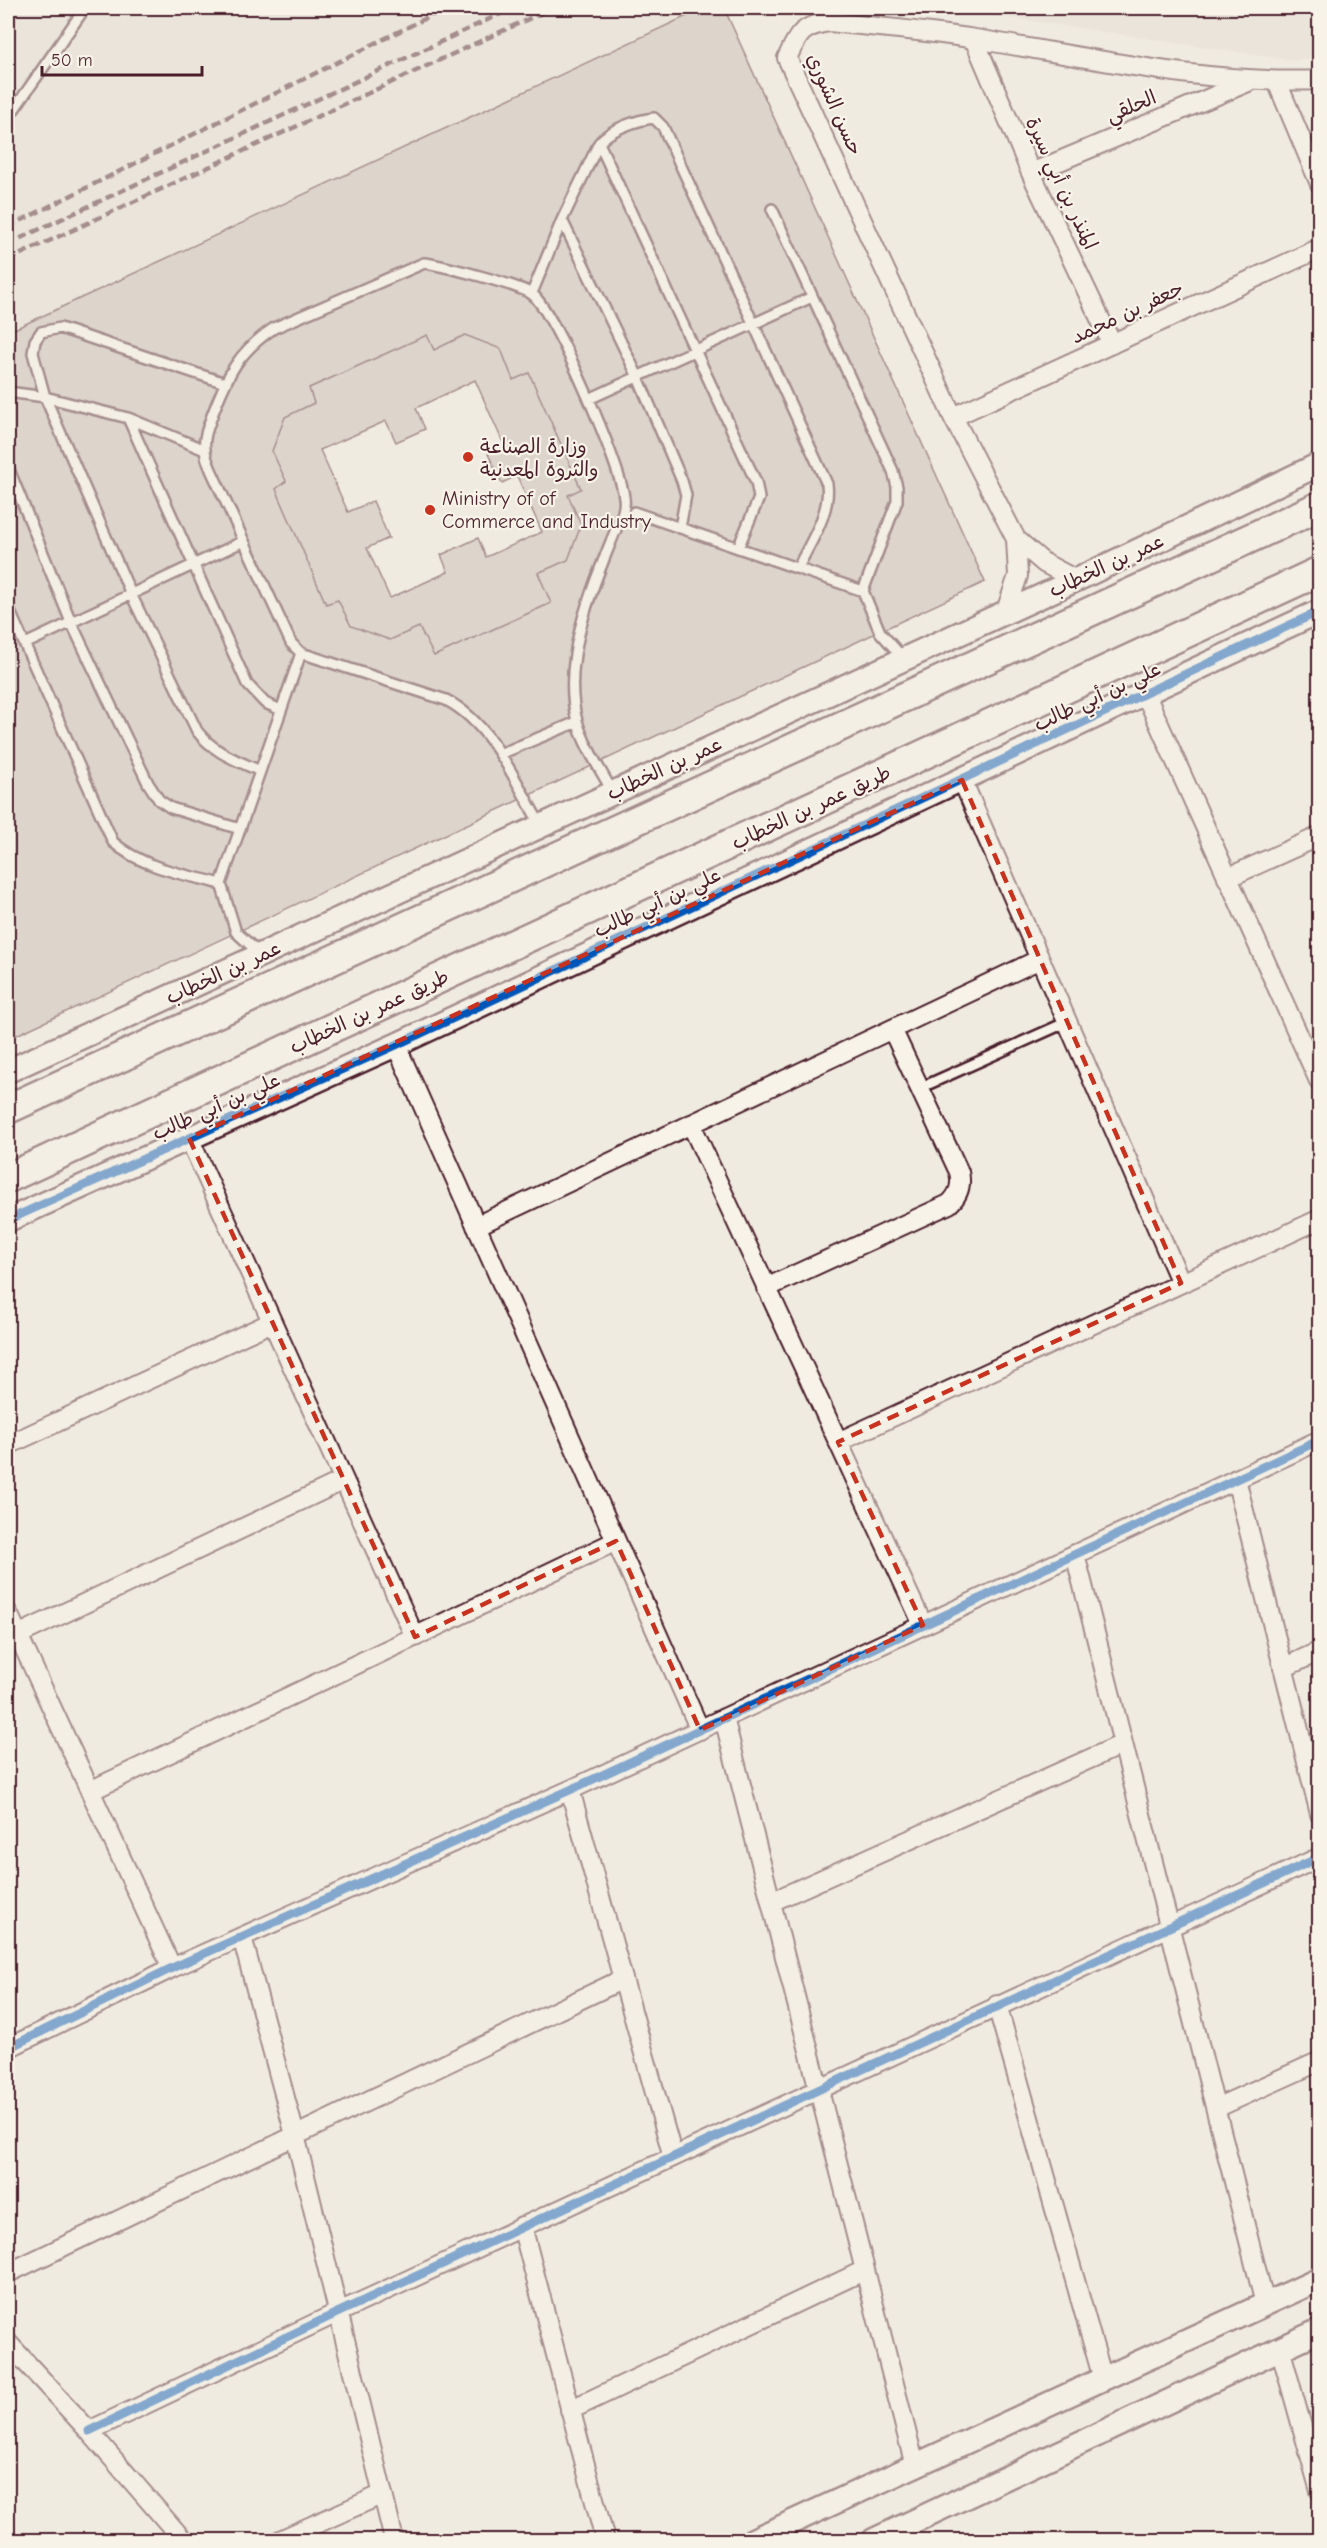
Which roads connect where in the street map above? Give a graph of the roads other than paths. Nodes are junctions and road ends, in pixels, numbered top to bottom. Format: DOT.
graph roads {
  1 [pos="85,8"];
  2 [pos="974,39"];
  3 [pos="1320,80"];
  4 [pos="1249,81"];
  5 [pos="1277,82"];
  6 [pos="8,118"];
  7 [pos="599,142"];
  8 [pos="1031,173"];
  9 [pos="1320,184"];
  10 [pos="772,209"];
  11 [pos="562,220"];
  12 [pos="1320,248"];
  13 [pos="532,293"];
  14 [pos="812,297"];
  15 [pos="752,324"];
  16 [pos="1112,344"];
  17 [pos="696,350"];
  18 [pos="637,375"];
  19 [pos="225,383"];
  20 [pos="8,392"];
  21 [pos="45,397"];
  22 [pos="589,399"];
  23 [pos="953,417"];
  24 [pos="128,418"];
  25 [pos="205,450"];
  26 [pos="1320,464"];
  27 [pos="8,467"];
  28 [pos="1320,506"];
  29 [pos="634,512"];
  30 [pos="680,528"];
  31 [pos="1016,539"];
  32 [pos="244,541"];
  33 [pos="738,548"];
  34 [pos="195,565"];
  35 [pos="798,568"];
  36 [pos="1320,571"];
  37 [pos="1076,580"];
  38 [pos="863,591"];
  39 [pos="131,594"];
  40 [pos="8,607"];
  41 [pos="1006,611"];
  42 [pos="1320,611"];
  43 [pos="72,622"];
  44 [pos="25,644"];
  45 [pos="301,653"];
  46 [pos="903,658"];
  47 [pos="1145,693"];
  48 [pos="281,710"];
  49 [pos="577,722"];
  50 [pos="500,754"];
  51 [pos="261,771"];
  52 [pos="962,780"];
  53 [pos="612,792"];
  54 [pos="540,825"];
  55 [pos="240,829"];
  56 [pos="1320,836"];
  57 [pos="1227,878"];
  58 [pos="221,884"];
  59 [pos="261,955"];
  60 [pos="1040,959"];
  61 [pos="1067,1022"];
  62 [pos="892,1029"];
  63 [pos="396,1045"];
  64 [pos="38,1057"];
  65 [pos="92,1069"];
  66 [pos="8,1071"];
  67 [pos="1320,1083"];
  68 [pos="920,1088"];
  69 [pos="8,1109"];
  70 [pos="691,1124"];
  71 [pos="189,1138"];
  72 [pos="10,1179"];
  73 [pos="1320,1219"];
  74 [pos="8,1220"];
  75 [pos="476,1226"];
  76 [pos="1180,1283"];
  77 [pos="766,1288"];
  78 [pos="272,1322"];
  79 [pos="1320,1440"];
  80 [pos="838,1442"];
  81 [pos="8,1445"];
  82 [pos="1236,1479"];
  83 [pos="344,1480"];
  84 [pos="616,1541"];
  85 [pos="1075,1554"];
  86 [pos="8,1613"];
  87 [pos="923,1625"];
  88 [pos="18,1635"];
  89 [pos="415,1636"];
  90 [pos="1320,1652"];
  91 [pos="1283,1668"];
  92 [pos="724,1718"];
  93 [pos="700,1730"];
  94 [pos="1123,1744"];
  95 [pos="570,1790"];
  96 [pos="90,1791"];
  97 [pos="1320,1814"];
  98 [pos="1320,1857"];
  99 [pos="771,1902"];
  100 [pos="1170,1927"];
  101 [pos="242,1937"];
  102 [pos="172,1968"];
  103 [pos="623,1979"];
  104 [pos="997,2006"];
  105 [pos="8,2048"];
  106 [pos="1320,2061"];
  107 [pos="819,2089"];
  108 [pos="1216,2108"];
  109 [pos="295,2135"];
  110 [pos="672,2157"];
  111 [pos="522,2226"];
  112 [pos="865,2270"];
  113 [pos="8,2273"];
  114 [pos="1320,2279"];
  115 [pos="1265,2304"];
  116 [pos="337,2313"];
  117 [pos="1320,2330"];
  118 [pos="8,2343"];
  119 [pos="1280,2348"];
  120 [pos="1103,2379"];
  121 [pos="570,2410"];
  122 [pos="89,2431"];
  123 [pos="915,2466"];
  124 [pos="1320,2491"];
  125 [pos="382,2494"];
  126 [pos="183,2541"];
  127 [pos="280,2541"];
  128 [pos="394,2541"];
  129 [pos="605,2541"];
  130 [pos="753,2541"];
  131 [pos="873,2541"];
  1 -- 6 [label="lane"];
  2 -- 4 [label="street, حسن الشوري"];
  2 -- 8 [label="street, المنذر بن أبي سيرة"];
  2 -- 23 [label="street, حسن الشوري"];
  3 -- 5 [label="street, حسن الشوري"];
  4 -- 5 [label="street, حسن الشوري"];
  4 -- 8 [label="street, الحلقي"];
  5 -- 9 [label="street"];
  7 -- 11 [label="lane"];
  7 -- 15 [label="lane"];
  7 -- 17 [label="lane"];
  8 -- 16 [label="street, المنذر بن أبي سيرة"];
  10 -- 14 [label="lane"];
  11 -- 13 [label="lane"];
  11 -- 18 [label="lane"];
  12 -- 16 [label="street, جعفر بن محمد"];
  13 -- 19 [label="lane"];
  13 -- 22 [label="lane"];
  14 -- 15 [label="lane"];
  14 -- 38 [label="lane"];
  15 -- 17 [label="lane"];
  15 -- 35 [label="lane"];
  16 -- 23 [label="street, جعفر بن محمد"];
  17 -- 18 [label="lane"];
  17 -- 33 [label="lane"];
  18 -- 22 [label="lane"];
  18 -- 30 [label="lane"];
  19 -- 21 [label="lane"];
  19 -- 25 [label="lane"];
  20 -- 21 [label="lane"];
  21 -- 24 [label="lane"];
  21 -- 39 [label="lane"];
  22 -- 49 [label="lane"];
  23 -- 31 [label="street, حسن الشوري"];
  24 -- 25 [label="lane"];
  24 -- 34 [label="lane"];
  25 -- 32 [label="lane"];
  26 -- 37 [label="street, عمر بن الخطاب"];
  27 -- 43 [label="lane"];
  28 -- 65 [label="main road"];
  29 -- 30 [label="lane"];
  30 -- 33 [label="lane"];
  31 -- 37 [label="street, حسن الشوري"];
  31 -- 41 [label="street, حسن الشوري"];
  32 -- 34 [label="lane"];
  32 -- 45 [label="lane"];
  33 -- 35 [label="lane"];
  34 -- 39 [label="lane"];
  34 -- 48 [label="lane"];
  35 -- 38 [label="lane"];
  36 -- 72 [label="main road, طريق عمر بن الخطاب"];
  37 -- 41 [label="street, عمر بن الخطاب"];
  38 -- 46 [label="lane"];
  39 -- 43 [label="lane"];
  39 -- 51 [label="lane"];
  40 -- 44 [label="lane"];
  41 -- 46 [label="street, عمر بن الخطاب"];
  42 -- 47 [label="street, علي بن أبي طالب"];
  43 -- 44 [label="lane"];
  43 -- 55 [label="lane"];
  44 -- 58 [label="lane"];
  45 -- 48 [label="lane"];
  45 -- 50 [label="lane"];
  46 -- 53 [label="street, عمر بن الخطاب"];
  47 -- 52 [label="street, علي بن أبي طالب"];
  47 -- 57 [label="street"];
  48 -- 51 [label="lane"];
  49 -- 50 [label="lane"];
  49 -- 53 [label="lane"];
  50 -- 54 [label="lane"];
  51 -- 55 [label="lane"];
  52 -- 60 [label="street"];
  52 -- 63 [label="street, علي بن أبي طالب"];
  53 -- 54 [label="street, عمر بن الخطاب"];
  54 -- 59 [label="street, عمر بن الخطاب"];
  55 -- 58 [label="lane"];
  56 -- 57 [label="street"];
  57 -- 67 [label="street"];
  58 -- 59 [label="lane"];
  59 -- 64 [label="street, عمر بن الخطاب"];
  60 -- 61 [label="street"];
  60 -- 62 [label="street"];
  61 -- 68 [label="lane"];
  61 -- 76 [label="street"];
  62 -- 68 [label="street"];
  62 -- 70 [label="street"];
  63 -- 71 [label="street, علي بن أبي طالب"];
  63 -- 75 [label="street"];
  64 -- 65 [label="street"];
  64 -- 66 [label="street, عمر بن الخطاب"];
  65 -- 69 [label="main road"];
  68 -- 77 [label="street"];
  70 -- 75 [label="street"];
  70 -- 77 [label="street"];
  71 -- 74 [label="street, علي بن أبي طالب"];
  71 -- 78 [label="street"];
  73 -- 76 [label="street"];
  75 -- 84 [label="street"];
  76 -- 80 [label="street"];
  77 -- 80 [label="street"];
  78 -- 81 [label="street"];
  78 -- 83 [label="street"];
  79 -- 82 [label="street"];
  80 -- 87 [label="street"];
  82 -- 85 [label="street"];
  82 -- 91 [label="street"];
  83 -- 88 [label="street"];
  83 -- 89 [label="street"];
  84 -- 89 [label="street"];
  84 -- 93 [label="street"];
  85 -- 87 [label="street"];
  85 -- 94 [label="street"];
  86 -- 88 [label="street"];
  87 -- 92 [label="street"];
  88 -- 96 [label="street"];
  89 -- 96 [label="street"];
  90 -- 91 [label="street"];
  91 -- 97 [label="street"];
  92 -- 93 [label="street"];
  92 -- 99 [label="street"];
  93 -- 95 [label="street"];
  94 -- 99 [label="street"];
  94 -- 100 [label="street"];
  95 -- 101 [label="street"];
  95 -- 103 [label="street"];
  96 -- 102 [label="street"];
  98 -- 100 [label="street"];
  99 -- 107 [label="street"];
  100 -- 104 [label="street"];
  100 -- 108 [label="street"];
  101 -- 102 [label="street"];
  101 -- 109 [label="street"];
  102 -- 105 [label="street"];
  103 -- 109 [label="street"];
  103 -- 110 [label="street"];
  104 -- 107 [label="street"];
  104 -- 120 [label="street"];
  106 -- 108 [label="street"];
  107 -- 110 [label="street"];
  107 -- 112 [label="street"];
  108 -- 115 [label="street"];
  109 -- 113 [label="street"];
  109 -- 116 [label="street"];
  110 -- 111 [label="street"];
  111 -- 116 [label="street"];
  111 -- 121 [label="street"];
  112 -- 121 [label="street"];
  112 -- 123 [label="street"];
  114 -- 115 [label="street"];
  115 -- 120 [label="street"];
  116 -- 122 [label="street"];
  116 -- 125 [label="street"];
  117 -- 119 [label="street"];
  118 -- 122 [label="street"];
  119 -- 124 [label="street"];
  119 -- 131 [label="street"];
  120 -- 123 [label="street"];
  121 -- 129 [label="street"];
  122 -- 126 [label="street"];
  123 -- 130 [label="street"];
  125 -- 127 [label="street"];
  125 -- 128 [label="street"];
}
